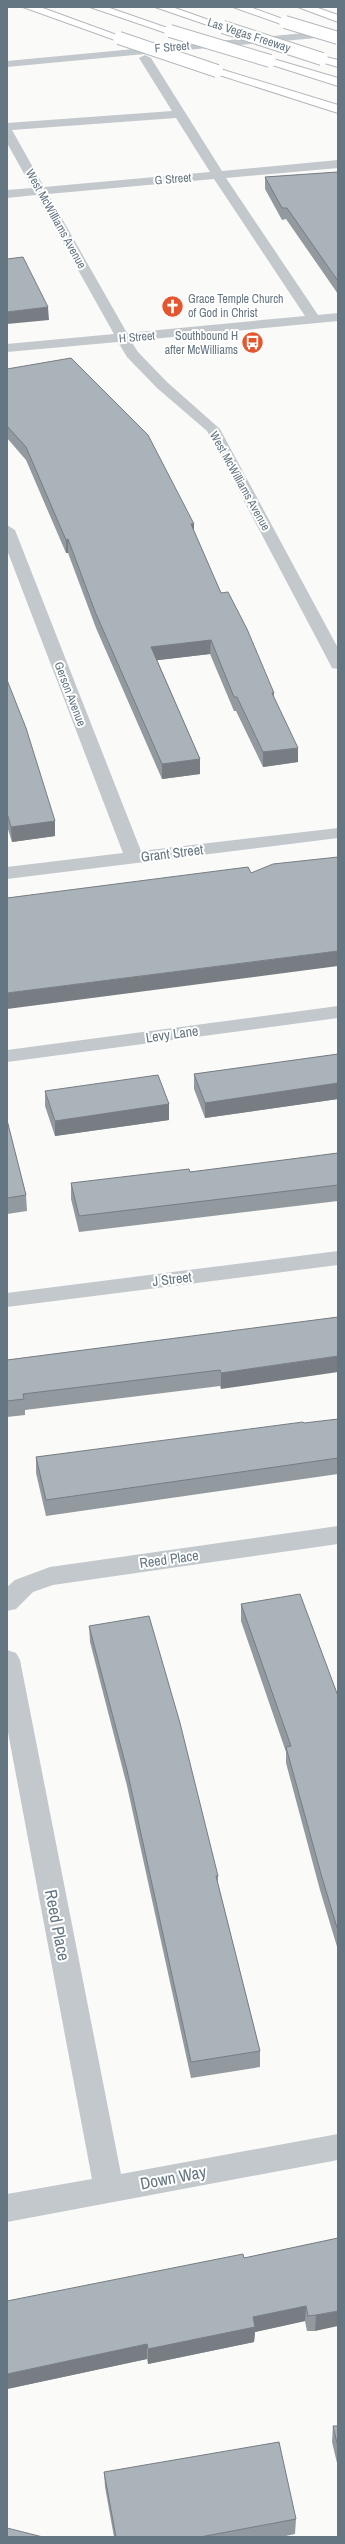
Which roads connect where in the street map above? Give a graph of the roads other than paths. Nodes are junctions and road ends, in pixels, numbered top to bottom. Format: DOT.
graph roads {
  1 [pos="29,7"];
  2 [pos="96,7"];
  3 [pos="161,7"];
  4 [pos="238,7"];
  5 [pos="304,7"];
  6 [pos="336,18"];
  7 [pos="338,32"];
  8 [pos="338,39"];
  9 [pos="145,58"];
  10 [pos="7,64"];
  11 [pos="338,64"];
  12 [pos="7,68"];
  13 [pos="338,82"];
  14 [pos="338,108"];
  15 [pos="179,114"];
  16 [pos="7,127"];
  17 [pos="7,132"];
  18 [pos="338,164"];
  19 [pos="218,175"];
  20 [pos="40,191"];
  21 [pos="7,194"];
  22 [pos="338,317"];
  23 [pos="315,320"];
  24 [pos="122,338"];
  25 [pos="7,348"];
  26 [pos="7,530"];
  27 [pos="338,664"];
  28 [pos="338,833"];
  29 [pos="134,858"];
  30 [pos="7,873"];
  31 [pos="338,1012"];
  32 [pos="7,1056"];
  33 [pos="338,1258"];
  34 [pos="7,1300"];
  35 [pos="338,1535"];
  36 [pos="7,1602"];
  37 [pos="7,1660"];
  38 [pos="338,2146"];
  39 [pos="109,2189"];
  40 [pos="7,2208"];
  1 -- 14 [label="highway, bridge"];
  2 -- 13 [label="highway, bridge"];
  3 -- 11 [label="highway, Las Vegas Freeway, bridge"];
  4 -- 8 [label="highway, Las Vegas Freeway, bridge"];
  5 -- 6 [label="highway"];
  7 -- 10 [label="street, F Street"];
  8 -- 9 [label="street, F Street"];
  9 -- 12 [label="street, F Street"];
  9 -- 15 [label="street"];
  15 -- 16 [label="street"];
  15 -- 19 [label="street"];
  17 -- 20 [label="street, West McWilliams Avenue"];
  18 -- 19 [label="street, G Street"];
  19 -- 20 [label="street, G Street"];
  19 -- 23 [label="street"];
  20 -- 21 [label="street, G Street"];
  20 -- 24 [label="street, West McWilliams Avenue"];
  22 -- 23 [label="street, H Street"];
  23 -- 24 [label="street, H Street"];
  24 -- 25 [label="street, H Street"];
  24 -- 27 [label="street, West McWilliams Avenue"];
  26 -- 29 [label="street, Gerson Avenue"];
  28 -- 29 [label="street, Grant Street"];
  29 -- 30 [label="street, Grant Street"];
  31 -- 32 [label="street, Levy Lane"];
  33 -- 34 [label="street, J Street"];
  35 -- 36 [label="street, Reed Place"];
  37 -- 39 [label="street, Reed Place"];
  38 -- 39 [label="street, Down Way"];
  39 -- 40 [label="street, Down Way"];
}
